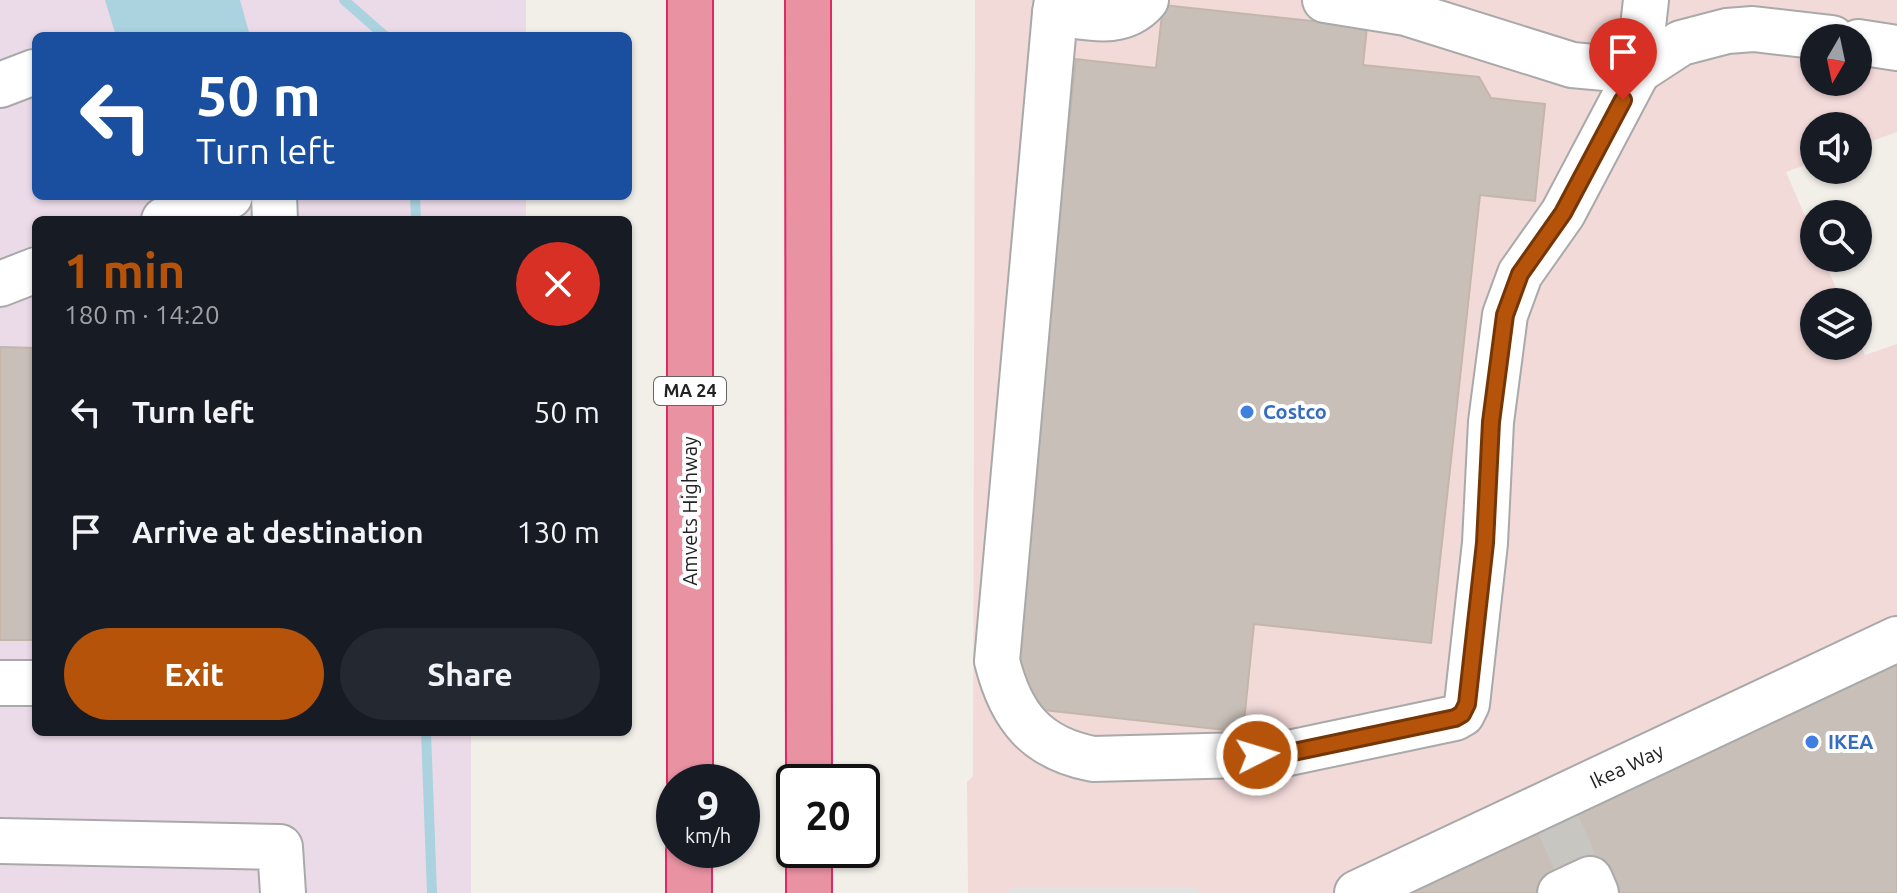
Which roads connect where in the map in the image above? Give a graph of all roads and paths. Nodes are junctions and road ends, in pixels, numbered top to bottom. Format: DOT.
graph roads {
  1 [pos="690,0"];
  2 [pos="808,0"];
  3 [pos="1146,0"];
  4 [pos="1325,0"];
  5 [pos="1646,0"];
  6 [pos="1056,7"];
  7 [pos="1800,34"];
  8 [pos="1872,44"];
  9 [pos="1897,48"];
  10 [pos="1638,71"];
  11 [pos="219,200"];
  12 [pos="175,216"];
  13 [pos="32,272"];
  14 [pos="0,284"];
  15 [pos="1897,639"];
  16 [pos="0,683"];
  17 [pos="32,683"];
  18 [pos="690,764"];
  19 [pos="809,764"];
  20 [pos="0,841"];
  21 [pos="689,868"];
  22 [pos="809,868"];
  23 [pos="283,893"];
  24 [pos="689,893"];
  25 [pos="809,893"];
  26 [pos="1357,893"];
  27 [pos="1560,893"];
  28 [pos="1596,893"];
  1 -- 18 [label="highway, Amvets Highway / MA 24"];
  2 -- 19 [label="highway"];
  3 -- 6 [label="street"];
  4 -- 10 [label="street"];
  5 -- 10 [label="street"];
  6 -- 10 [label="street"];
  7 -- 10 [label="street"];
  8 -- 9 [label="street"];
  11 -- 12 [label="street"];
  13 -- 14 [label="street"];
  15 -- 26 [label="street, Ikea Way"];
  16 -- 17 [label="street"];
  20 -- 23 [label="street"];
  21 -- 24 [label="highway"];
  22 -- 25 [label="highway"];
  27 -- 28 [label="street"];
}
